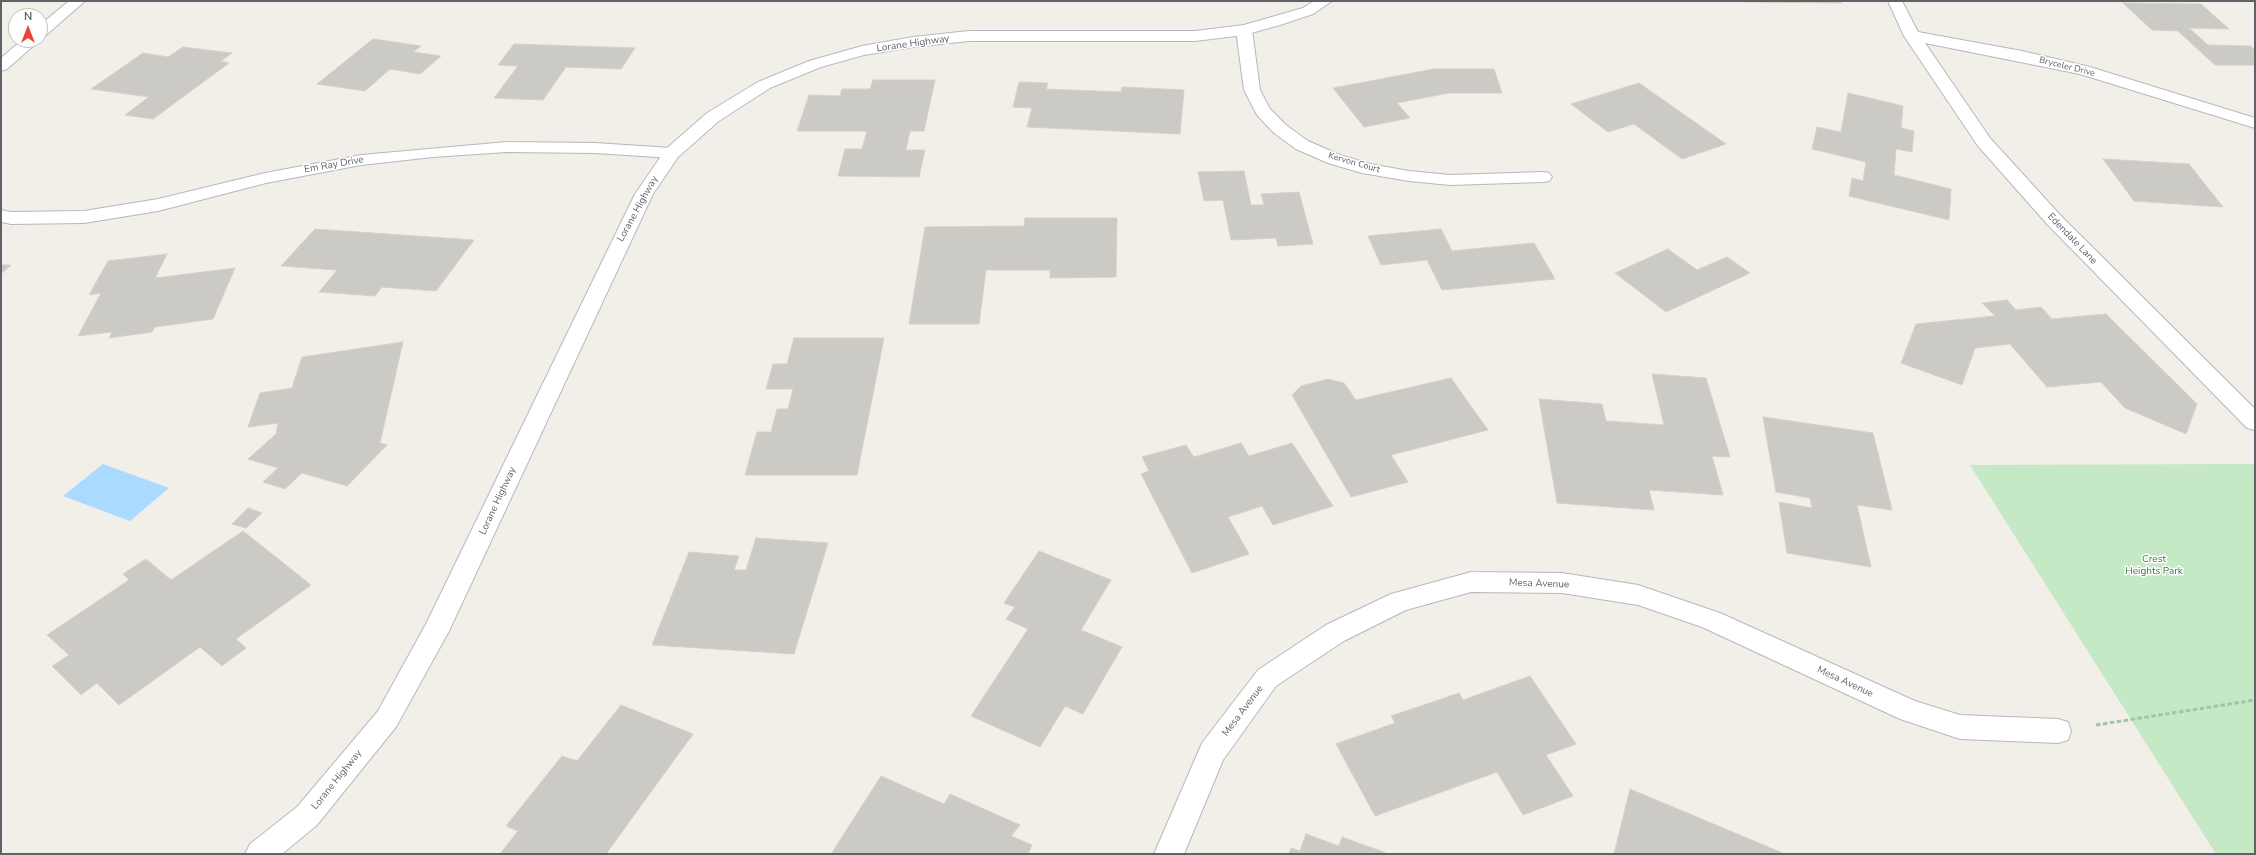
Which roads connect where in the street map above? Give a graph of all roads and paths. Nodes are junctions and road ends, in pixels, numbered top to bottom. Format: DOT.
graph roads {
  1 [pos="78,1"];
  2 [pos="1325,1"];
  3 [pos="1895,1"];
  4 [pos="48,26"];
  5 [pos="1244,30"];
  6 [pos="1912,36"];
  7 [pos="22,48"];
  8 [pos="1,66"];
  9 [pos="2255,123"];
  10 [pos="672,153"];
  11 [pos="1544,177"];
  12 [pos="1,216"];
  13 [pos="2255,422"];
  14 [pos="2255,700"];
  15 [pos="2058,731"];
  16 [pos="260,854"];
  17 [pos="1169,854"];
  1 -- 4 [label="street"];
  2 -- 5 [label="street, Lorane Highway"];
  3 -- 6 [label="street"];
  5 -- 10 [label="street, Lorane Highway"];
  5 -- 11 [label="street, Kervon Court"];
  6 -- 9 [label="street, Bryceler Drive"];
  6 -- 13 [label="street, Edendale Lane"];
  7 -- 8 [label="street"];
  10 -- 12 [label="street, Em Ray Drive"];
  10 -- 16 [label="street, Lorane Highway"];
  14 -- 15 [label="path"];
  15 -- 17 [label="street, Mesa Avenue"];
}
